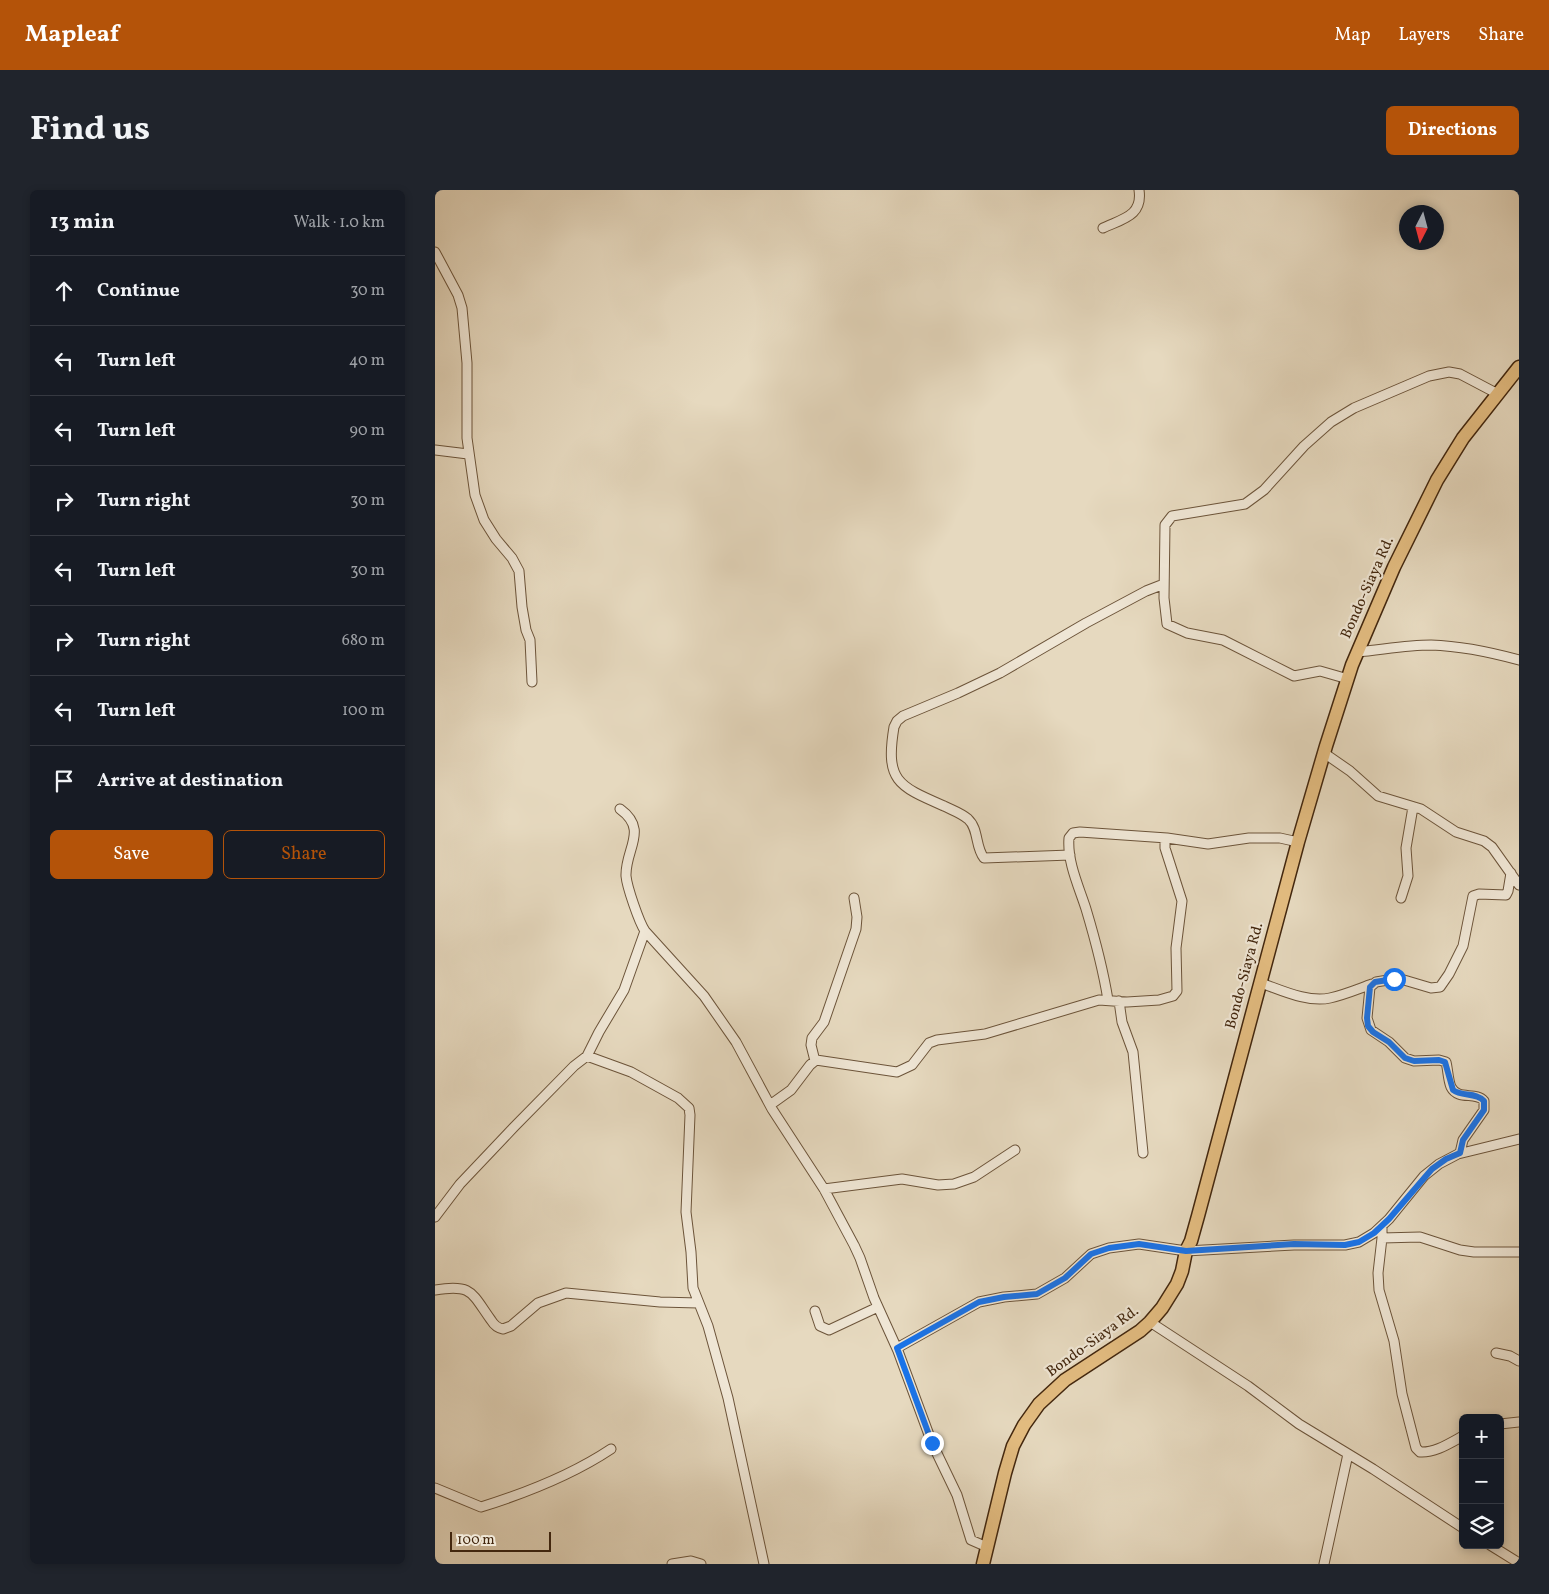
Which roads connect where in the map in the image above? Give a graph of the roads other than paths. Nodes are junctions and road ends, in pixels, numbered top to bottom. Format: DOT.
graph roads {
  1 [pos="1139,190"];
  2 [pos="1103,228"];
  3 [pos="435,252"];
  4 [pos="1519,367"];
  5 [pos="1499,394"];
  6 [pos="435,450"];
  7 [pos="468,454"];
  8 [pos="1164,584"];
  9 [pos="1357,652"];
  10 [pos="1519,660"];
  11 [pos="1348,679"];
  12 [pos="532,682"];
  13 [pos="1323,753"];
  14 [pos="1413,807"];
  15 [pos="620,809"];
  16 [pos="1167,838"];
  17 [pos="1298,842"];
  18 [pos="1070,855"];
  19 [pos="1511,873"];
  20 [pos="1519,885"];
  21 [pos="853,898"];
  22 [pos="1401,898"];
  23 [pos="645,931"];
  24 [pos="1261,983"];
  25 [pos="1372,984"];
  26 [pos="1108,1000"];
  27 [pos="1119,1002"];
  28 [pos="587,1056"];
  29 [pos="815,1061"];
  30 [pos="770,1105"];
  31 [pos="1519,1138"];
  32 [pos="1015,1150"];
  33 [pos="1143,1153"];
  34 [pos="1460,1153"];
  35 [pos="824,1189"];
  36 [pos="435,1217"];
  37 [pos="1382,1226"];
  38 [pos="1382,1238"];
  39 [pos="1186,1251"];
  40 [pos="1519,1252"];
  41 [pos="435,1290"];
  42 [pos="698,1303"];
  43 [pos="878,1307"];
  44 [pos="815,1311"];
  45 [pos="1150,1322"];
  46 [pos="897,1348"];
  47 [pos="1496,1354"];
  48 [pos="1519,1361"];
  49 [pos="1519,1422"];
  50 [pos="1504,1424"];
  51 [pos="1459,1438"];
  52 [pos="611,1450"];
  53 [pos="1348,1454"];
  54 [pos="435,1488"];
  55 [pos="1459,1525"];
  56 [pos="987,1547"];
  57 [pos="1496,1549"];
  58 [pos="1500,1552"];
  59 [pos="1519,1563"];
  60 [pos="672,1564"];
  61 [pos="701,1564"];
  62 [pos="764,1564"];
  63 [pos="983,1564"];
  64 [pos="1324,1564"];
  65 [pos="1502,1564"];
  1 -- 2 [label="street"];
  3 -- 7 [label="street"];
  4 -- 5 [label="highway, Bondo-Siaya Rd."];
  5 -- 8 [label="street"];
  5 -- 9 [label="highway, Bondo-Siaya Rd."];
  6 -- 7 [label="street"];
  7 -- 12 [label="street"];
  8 -- 11 [label="street"];
  8 -- 18 [label="street"];
  9 -- 10 [label="street"];
  9 -- 11 [label="highway, Bondo-Siaya Rd."];
  11 -- 13 [label="highway, Bondo-Siaya Rd."];
  13 -- 14 [label="street"];
  13 -- 17 [label="highway, Bondo-Siaya Rd."];
  14 -- 19 [label="street"];
  14 -- 22 [label="street"];
  15 -- 23 [label="street"];
  16 -- 17 [label="street"];
  16 -- 18 [label="street"];
  16 -- 27 [label="street"];
  17 -- 24 [label="highway, Bondo-Siaya Rd."];
  18 -- 26 [label="street"];
  19 -- 20 [label="street"];
  19 -- 25 [label="street"];
  21 -- 29 [label="street"];
  23 -- 28 [label="street"];
  23 -- 30 [label="street"];
  24 -- 25 [label="street"];
  24 -- 39 [label="highway, Bondo-Siaya Rd."];
  25 -- 34 [label="street"];
  26 -- 27 [label="street"];
  26 -- 29 [label="street"];
  27 -- 33 [label="street"];
  28 -- 36 [label="street"];
  28 -- 42 [label="street"];
  29 -- 30 [label="street"];
  30 -- 35 [label="street"];
  31 -- 34 [label="street"];
  32 -- 35 [label="street"];
  34 -- 37 [label="street"];
  35 -- 43 [label="street"];
  37 -- 38 [label="street"];
  37 -- 39 [label="street"];
  38 -- 40 [label="street"];
  38 -- 51 [label="street"];
  39 -- 45 [label="highway, Bondo-Siaya Rd."];
  39 -- 46 [label="street"];
  41 -- 42 [label="street"];
  42 -- 62 [label="street"];
  43 -- 44 [label="street"];
  43 -- 46 [label="street"];
  45 -- 53 [label="street"];
  45 -- 56 [label="highway, Bondo-Siaya Rd."];
  46 -- 56 [label="street"];
  47 -- 48 [label="street"];
  49 -- 50 [label="street"];
  52 -- 54 [label="street"];
  53 -- 55 [label="street"];
  53 -- 64 [label="street"];
  56 -- 63 [label="highway, Bondo-Siaya Rd."];
  57 -- 58 [label="street"];
  58 -- 59 [label="street"];
  58 -- 65 [label="street"];
  60 -- 61 [label="street"];
}
